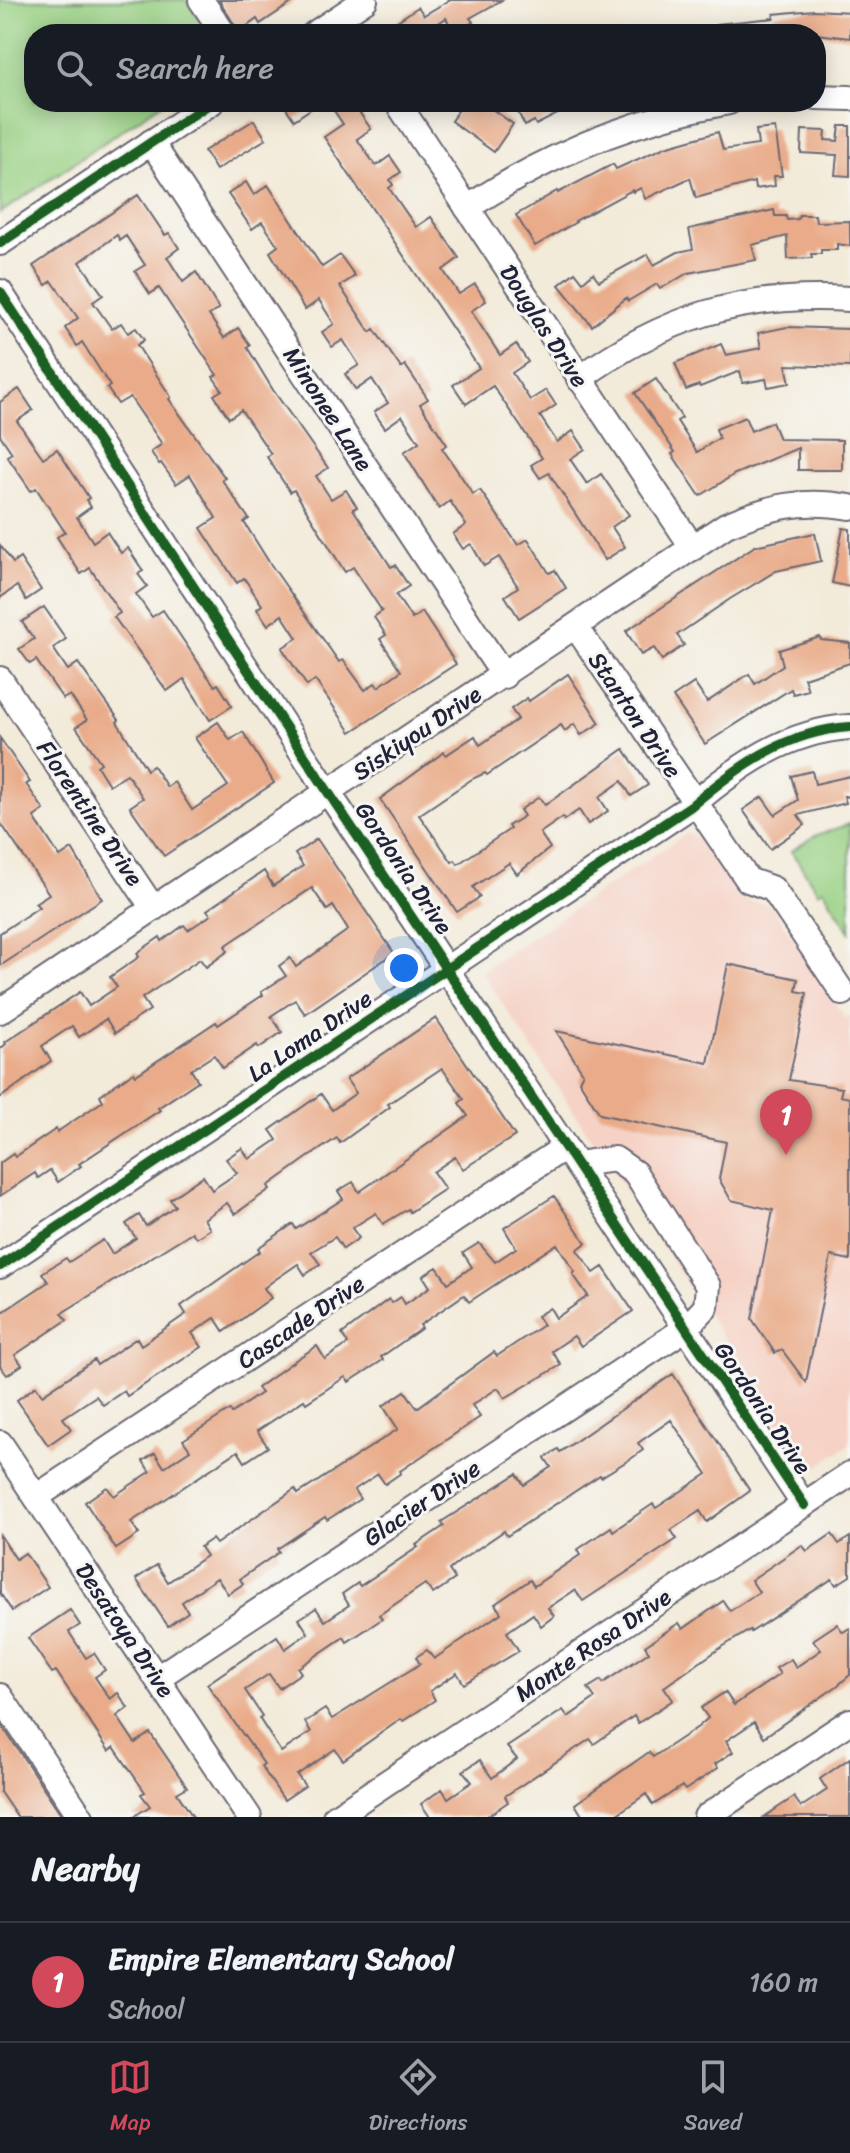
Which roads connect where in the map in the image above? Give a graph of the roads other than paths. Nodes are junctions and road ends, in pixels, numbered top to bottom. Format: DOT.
graph roads {
  1 [pos="201,0"];
  2 [pos="365,0"];
  3 [pos="217,24"];
  4 [pos="347,24"];
  5 [pos="826,97"];
  6 [pos="850,98"];
  7 [pos="197,112"];
  8 [pos="404,112"];
  9 [pos="681,112"];
  10 [pos="151,142"];
  11 [pos="467,208"];
  12 [pos="0,243"];
  13 [pos="0,292"];
  14 [pos="850,299"];
  15 [pos="579,379"];
  16 [pos="850,507"];
  17 [pos="693,548"];
  18 [pos="576,627"];
  19 [pos="504,676"];
  20 [pos="0,679"];
  21 [pos="850,727"];
  22 [pos="328,792"];
  23 [pos="694,803"];
  24 [pos="153,908"];
  25 [pos="446,969"];
  26 [pos="843,993"];
  27 [pos="0,1011"];
  28 [pos="571,1156"];
  29 [pos="0,1266"];
  30 [pos="686,1328"];
  31 [pos="0,1443"];
  32 [pos="850,1474"];
  33 [pos="36,1497"];
  34 [pos="804,1505"];
  35 [pos="157,1678"];
  36 [pos="0,1696"];
  37 [pos="850,1721"];
  38 [pos="81,1817"];
  39 [pos="249,1817"];
  40 [pos="335,1817"];
  41 [pos="706,1817"];
  1 -- 3 [label="street"];
  2 -- 4 [label="street"];
  5 -- 6 [label="street"];
  7 -- 10 [label="street"];
  8 -- 11 [label="street, Douglas Drive"];
  9 -- 11 [label="street"];
  10 -- 12 [label="street"];
  10 -- 19 [label="street, Minonee Lane"];
  11 -- 15 [label="street, Douglas Drive"];
  13 -- 22 [label="street, Gordonia Drive"];
  14 -- 15 [label="street"];
  15 -- 17 [label="street, Douglas Drive"];
  16 -- 17 [label="street, Siskiyou Drive"];
  17 -- 18 [label="street, Siskiyou Drive"];
  18 -- 19 [label="street, Siskiyou Drive"];
  18 -- 23 [label="street, Stanton Drive"];
  19 -- 22 [label="street, Siskiyou Drive"];
  20 -- 24 [label="street, Florentine Drive"];
  21 -- 23 [label="street, La Loma Drive"];
  22 -- 24 [label="street, Siskiyou Drive"];
  22 -- 25 [label="street, Gordonia Drive"];
  23 -- 25 [label="street, La Loma Drive"];
  23 -- 26 [label="street, Stanton Drive"];
  24 -- 27 [label="street, Siskiyou Drive"];
  25 -- 28 [label="street, Gordonia Drive"];
  25 -- 29 [label="street, La Loma Drive"];
  28 -- 30 [label="street, Gordonia Drive"];
  28 -- 30 [label="street"];
  28 -- 33 [label="street, Cascade Drive"];
  30 -- 34 [label="street, Gordonia Drive"];
  30 -- 35 [label="street, Glacier Drive"];
  31 -- 33 [label="street, Desatoya Drive"];
  32 -- 34 [label="street, Monte Rosa Drive"];
  33 -- 35 [label="street, Desatoya Drive"];
  34 -- 40 [label="street, Monte Rosa Drive"];
  35 -- 39 [label="street, Desatoya Drive"];
  36 -- 38 [label="street"];
  37 -- 41 [label="street"];
}
